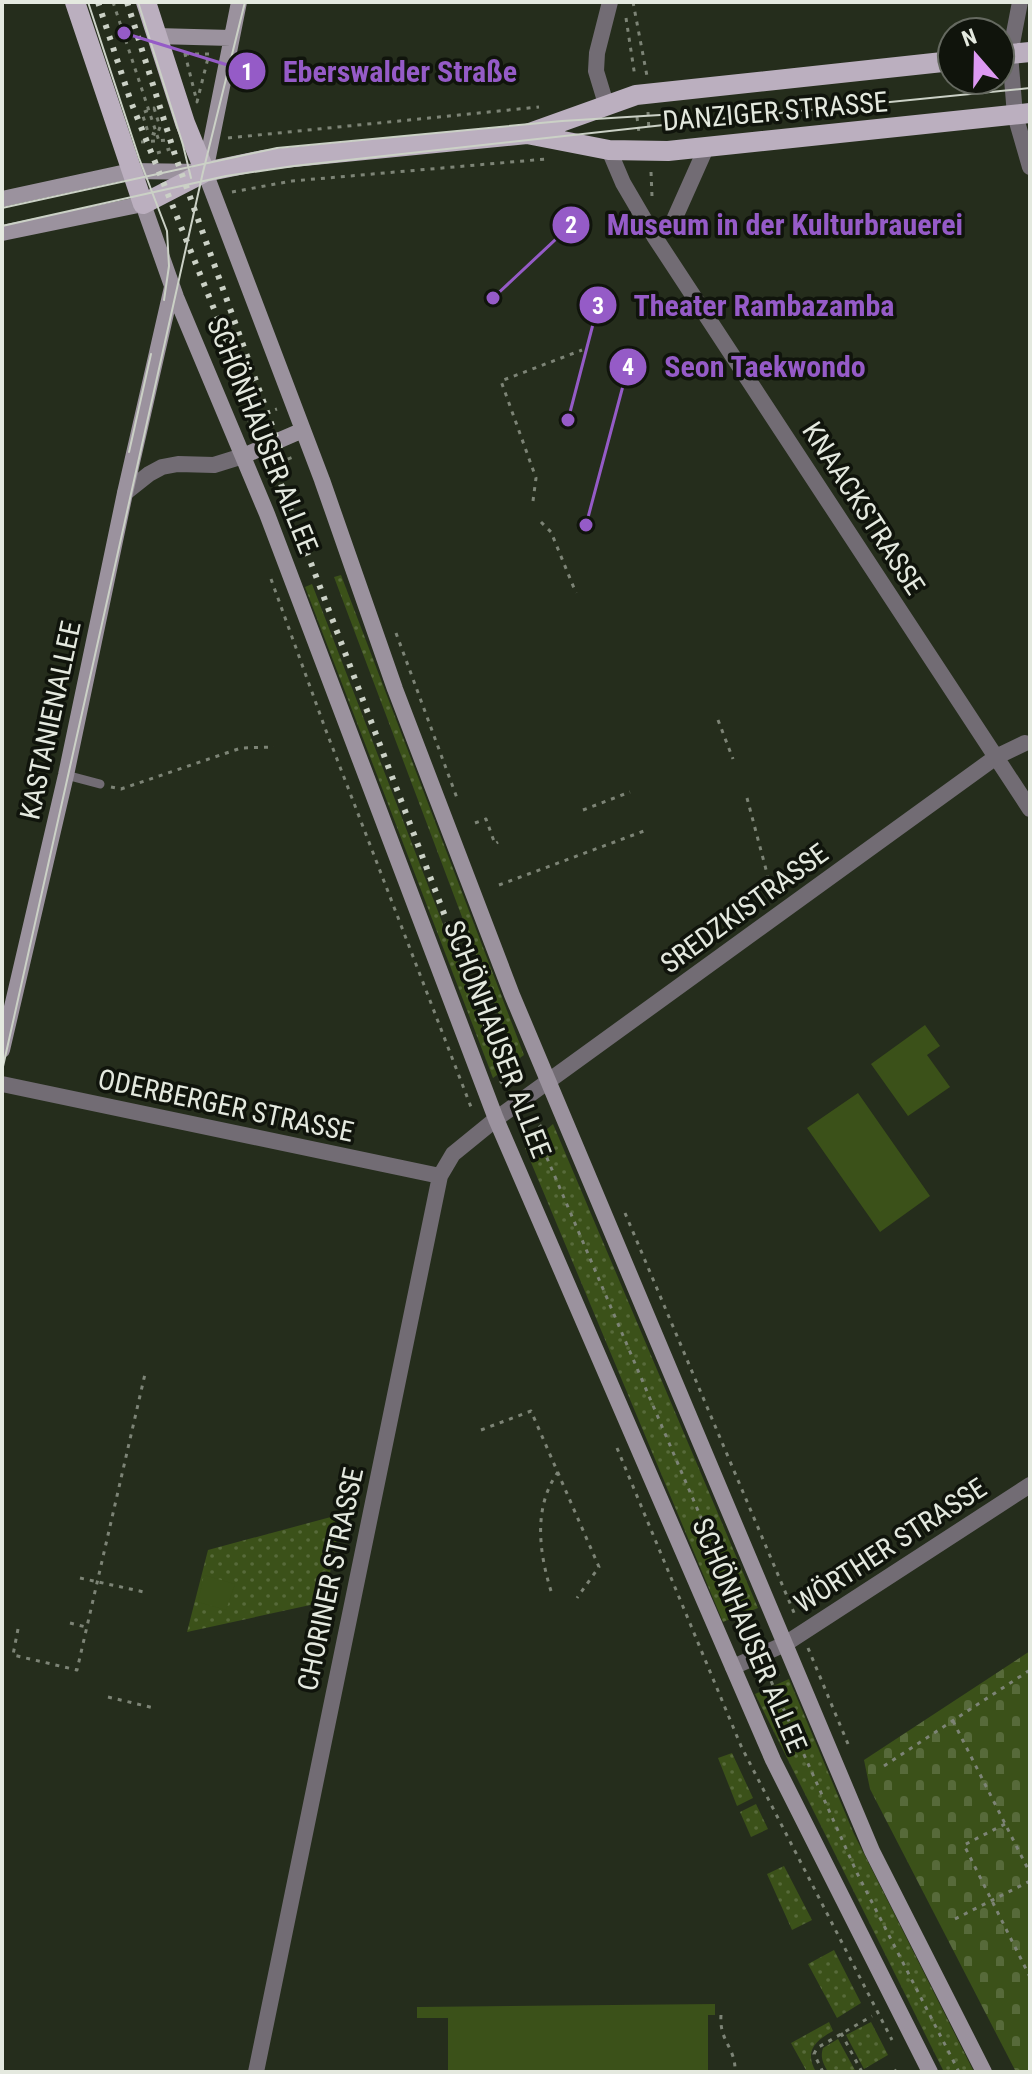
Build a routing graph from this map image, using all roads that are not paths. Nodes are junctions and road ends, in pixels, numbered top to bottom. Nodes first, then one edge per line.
1 (75, 2) edge
2 (146, 2) edge
3 (239, 2) edge
4 (610, 2) edge
5 (1020, 2) edge
6 (1016, 32) edge
7 (156, 36) junction
8 (231, 38) junction
9 (936, 63) edge
10 (1016, 74) edge
11 (606, 104) junction
12 (1022, 114) edge
13 (527, 134) junction
14 (193, 141) junction
15 (706, 148) junction
16 (609, 150) junction
17 (130, 166) junction
18 (1030, 167) edge
19 (205, 172) junction
20 (2, 199) edge
21 (143, 204) junction
22 (2, 233) edge
23 (654, 236) junction
24 (172, 287) junction
25 (303, 430) junction
26 (243, 456) junction
27 (125, 493) junction
28 (1025, 743) dead end
29 (996, 757) junction
30 (66, 775) junction
31 (100, 784) road end
32 (1030, 809) edge
33 (2, 1050) edge
34 (549, 1080) junction
35 (2, 1084) edge
36 (496, 1119) junction
37 (440, 1176) junction
38 (1030, 1485) edge
39 (785, 1644) junction
40 (733, 1667) junction
41 (256, 2072) edge
42 (930, 2072) edge
43 (984, 2072) edge

1 - 17 main road, SCHÖNHAUSER ALLEE
2 - 7 main road, SCHÖNHAUSER ALLEE
3 - 8 main road
4 - 11 street
5 - 6 street
7 - 8 main road
7 - 14 main road, SCHÖNHAUSER ALLEE
8 - 14 main road
9 - 11 main road, DANZIGER STRASSE
10 - 12 street
11 - 13 main road, DANZIGER STRASSE
12 - 15 main road, DANZIGER STRASSE
12 - 18 street
13 - 16 main road, DANZIGER STRASSE
13 - 19 main road, DANZIGER STRASSE
14 - 19 main road, SCHÖNHAUSER ALLEE
15 - 16 main road, DANZIGER STRASSE
15 - 23 street
16 - 23 street, KNAACKSTRASSE
17 - 19 main road
17 - 20 main road
17 - 21 main road, SCHÖNHAUSER ALLEE
19 - 21 main road, DANZIGER STRASSE
19 - 25 main road, SCHÖNHAUSER ALLEE
21 - 22 main road
21 - 24 main road, SCHÖNHAUSER ALLEE
23 - 29 street, KNAACKSTRASSE
24 - 26 main road, SCHÖNHAUSER ALLEE
24 - 27 main road, KASTANIENALLEE
25 - 26 main road
25 - 34 main road, SCHÖNHAUSER ALLEE
26 - 27 street
26 - 36 main road, SCHÖNHAUSER ALLEE
27 - 30 main road, KASTANIENALLEE
28 - 29 street, SREDZKISTRASSE
29 - 32 street, KNAACKSTRASSE
29 - 34 street, SREDZKISTRASSE
30 - 31 lane
30 - 33 main road, KASTANIENALLEE
34 - 36 street, SREDZKISTRASSE
34 - 39 main road, SCHÖNHAUSER ALLEE
35 - 37 street, ODERBERGER STRASSE
36 - 37 street, CHORINER STRASSE
36 - 40 main road, SCHÖNHAUSER ALLEE
37 - 41 street, CHORINER STRASSE
38 - 39 street, WÖRTHER STRASSE
39 - 40 street, WÖRTHER STRASSE
39 - 43 main road, SCHÖNHAUSER ALLEE
40 - 42 main road, SCHÖNHAUSER ALLEE

